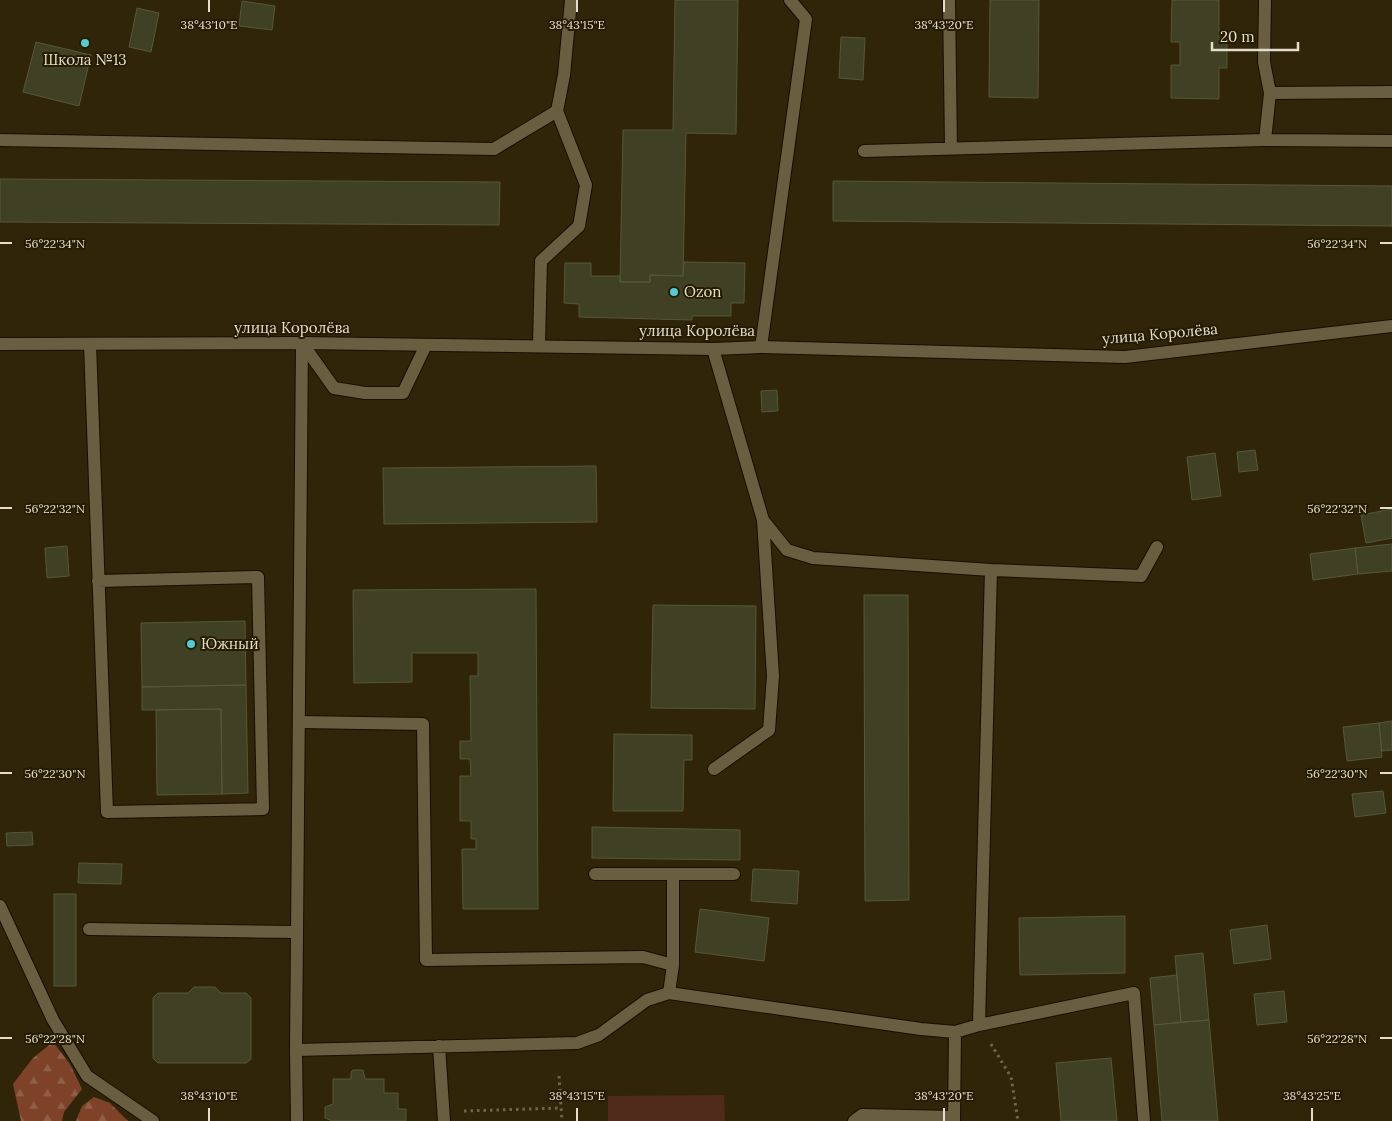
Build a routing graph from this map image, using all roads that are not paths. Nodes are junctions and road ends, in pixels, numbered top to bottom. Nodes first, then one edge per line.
1 (571, 0) edge
2 (790, 0) edge
3 (949, 0) edge
4 (1265, 0) edge
5 (1392, 92) edge
6 (1270, 93) junction
7 (557, 111) junction
8 (0, 140) edge
9 (1265, 140) junction
10 (1392, 141) edge
11 (951, 148) junction
12 (864, 151) dead end
13 (1392, 326) edge
14 (302, 343) junction
15 (0, 344) edge
16 (90, 344) junction
17 (426, 345) junction
18 (539, 345) junction
19 (761, 346) junction
20 (713, 349) junction
21 (763, 520) junction
22 (1157, 547) dead end
23 (991, 570) junction
24 (98, 581) junction
25 (300, 722) junction
26 (714, 769) dead end
27 (595, 874) dead end
28 (673, 874) junction
29 (734, 874) dead end
30 (0, 906) edge
31 (89, 929) dead end
32 (297, 932) junction
33 (673, 965) junction
34 (669, 993) junction
35 (978, 1025) junction
36 (955, 1032) junction
37 (440, 1046) junction
38 (296, 1050) junction
39 (444, 1116) edge
40 (954, 1119) edge
41 (153, 1121) edge
42 (297, 1121) edge
43 (854, 1121) edge
44 (1144, 1121) edge

1 - 7 street
2 - 19 street
3 - 11 street
4 - 6 street
5 - 6 street
6 - 9 street
7 - 8 street
7 - 18 street
9 - 10 street
9 - 11 street
11 - 12 street
13 - 19 street, улица Королёва
14 - 16 street, улица Королёва
14 - 17 street, улица Королёва
14 - 17 street
14 - 25 street
15 - 16 street, улица Королёва
16 - 24 street
17 - 18 street, улица Королёва
18 - 20 street, улица Королёва
19 - 20 street, улица Королёва
20 - 21 street
21 - 23 street
21 - 26 street
22 - 23 street
23 - 35 street
24 - 24 street
25 - 32 street
25 - 33 street
27 - 28 street
28 - 29 street
28 - 33 street
30 - 41 street
31 - 32 street
32 - 38 street
33 - 34 street
34 - 36 street
34 - 37 street
35 - 36 street
35 - 44 street
36 - 40 street
37 - 38 street
37 - 39 street
38 - 42 street
40 - 43 street

